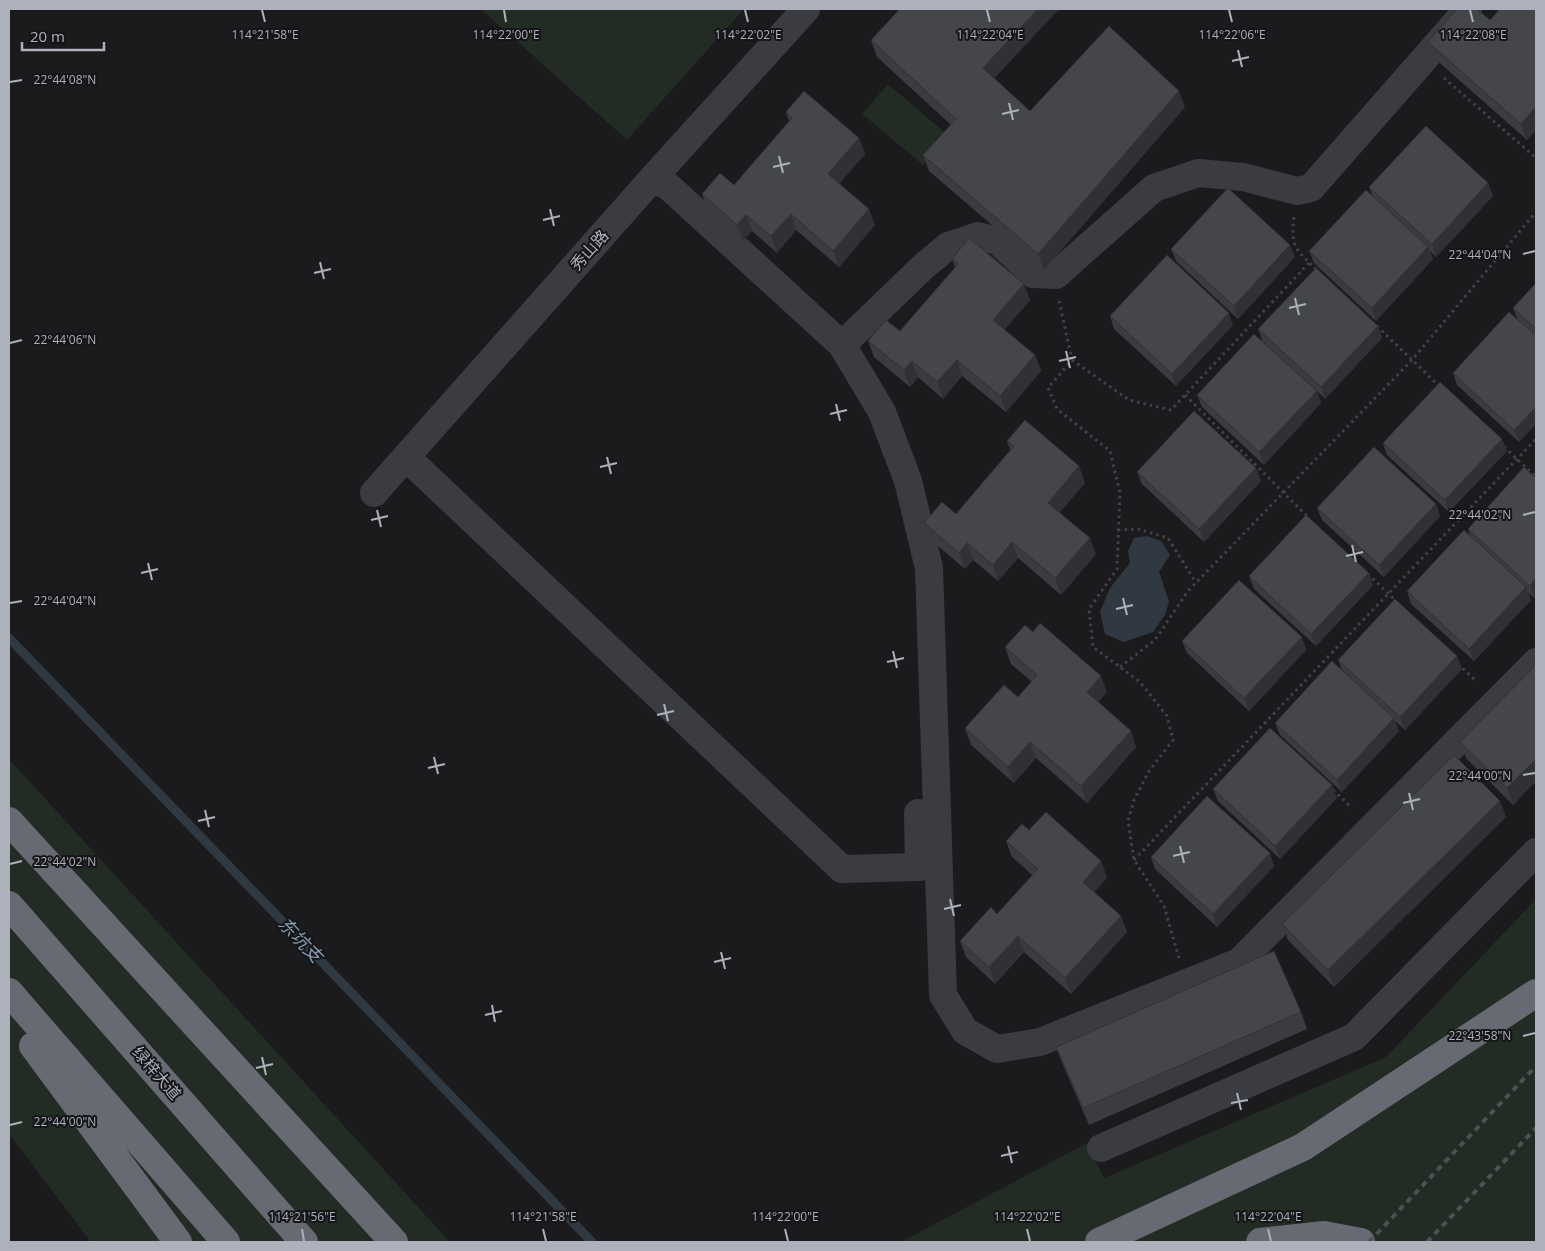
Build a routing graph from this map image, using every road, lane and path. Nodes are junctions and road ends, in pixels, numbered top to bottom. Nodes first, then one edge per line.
1 (806, 9) edge
2 (1468, 9) edge
3 (1422, 60) junction
4 (1536, 158) edge
5 (652, 179) junction
6 (1297, 191) junction
7 (1536, 212) edge
8 (1309, 262) junction
9 (1053, 276) junction
10 (1323, 276) edge
11 (1371, 321) edge
12 (842, 345) junction
13 (1072, 360) junction
14 (1412, 360) junction
15 (1440, 386) edge
16 (1185, 395) junction
17 (1536, 439) edge
18 (1503, 446) dead end
19 (406, 457) junction
20 (1517, 459) junction
21 (1536, 477) edge
22 (374, 493) dead end
23 (1283, 494) junction
24 (1311, 520) edge
25 (1118, 530) junction
26 (1360, 567) edge
27 (1196, 583) junction
28 (1389, 594) junction
29 (1402, 607) edge
30 (1456, 662) edge
31 (1536, 662) edge
32 (1120, 667) junction
33 (1497, 702) junction
34 (1263, 725) junction
35 (1270, 731) edge
36 (1332, 789) edge
37 (9, 821) edge
38 (1373, 828) junction
39 (1536, 852) edge
40 (1134, 860) junction
41 (9, 905) edge
42 (1186, 984) junction
43 (9, 992) edge
44 (1536, 993) edge
45 (9, 1012) edge
46 (1101, 1148) dead end
47 (385, 1233) edge
48 (178, 1242) edge
49 (226, 1242) edge
50 (304, 1242) edge
51 (1099, 1242) edge
52 (1260, 1242) edge
53 (1361, 1242) edge

1 - 5 street, 秀山路
2 - 3 street
3 - 4 path
3 - 6 street
5 - 12 street
5 - 19 street, 秀山路
5 - 19 street
6 - 8 path
6 - 9 street
7 - 14 path
8 - 10 path
8 - 16 path
9 - 12 street
9 - 13 path
11 - 14 path
12 - 42 street
13 - 16 path
13 - 25 path
14 - 15 path
14 - 23 path
16 - 23 path
17 - 20 path
18 - 20 path
19 - 22 street, 秀山路
20 - 21 path
20 - 28 path
23 - 24 path
23 - 27 path
25 - 27 path
25 - 32 path
26 - 28 path
27 - 32 path
28 - 29 path
28 - 34 path
30 - 33 path
31 - 33 street
32 - 40 path
33 - 38 street
34 - 35 path
34 - 40 path
36 - 38 path
37 - 47 highway
38 - 42 street
39 - 46 street
40 - 42 path
41 - 50 highway, 绿梓大道
43 - 49 highway
44 - 51 highway
45 - 48 highway
52 - 53 highway

